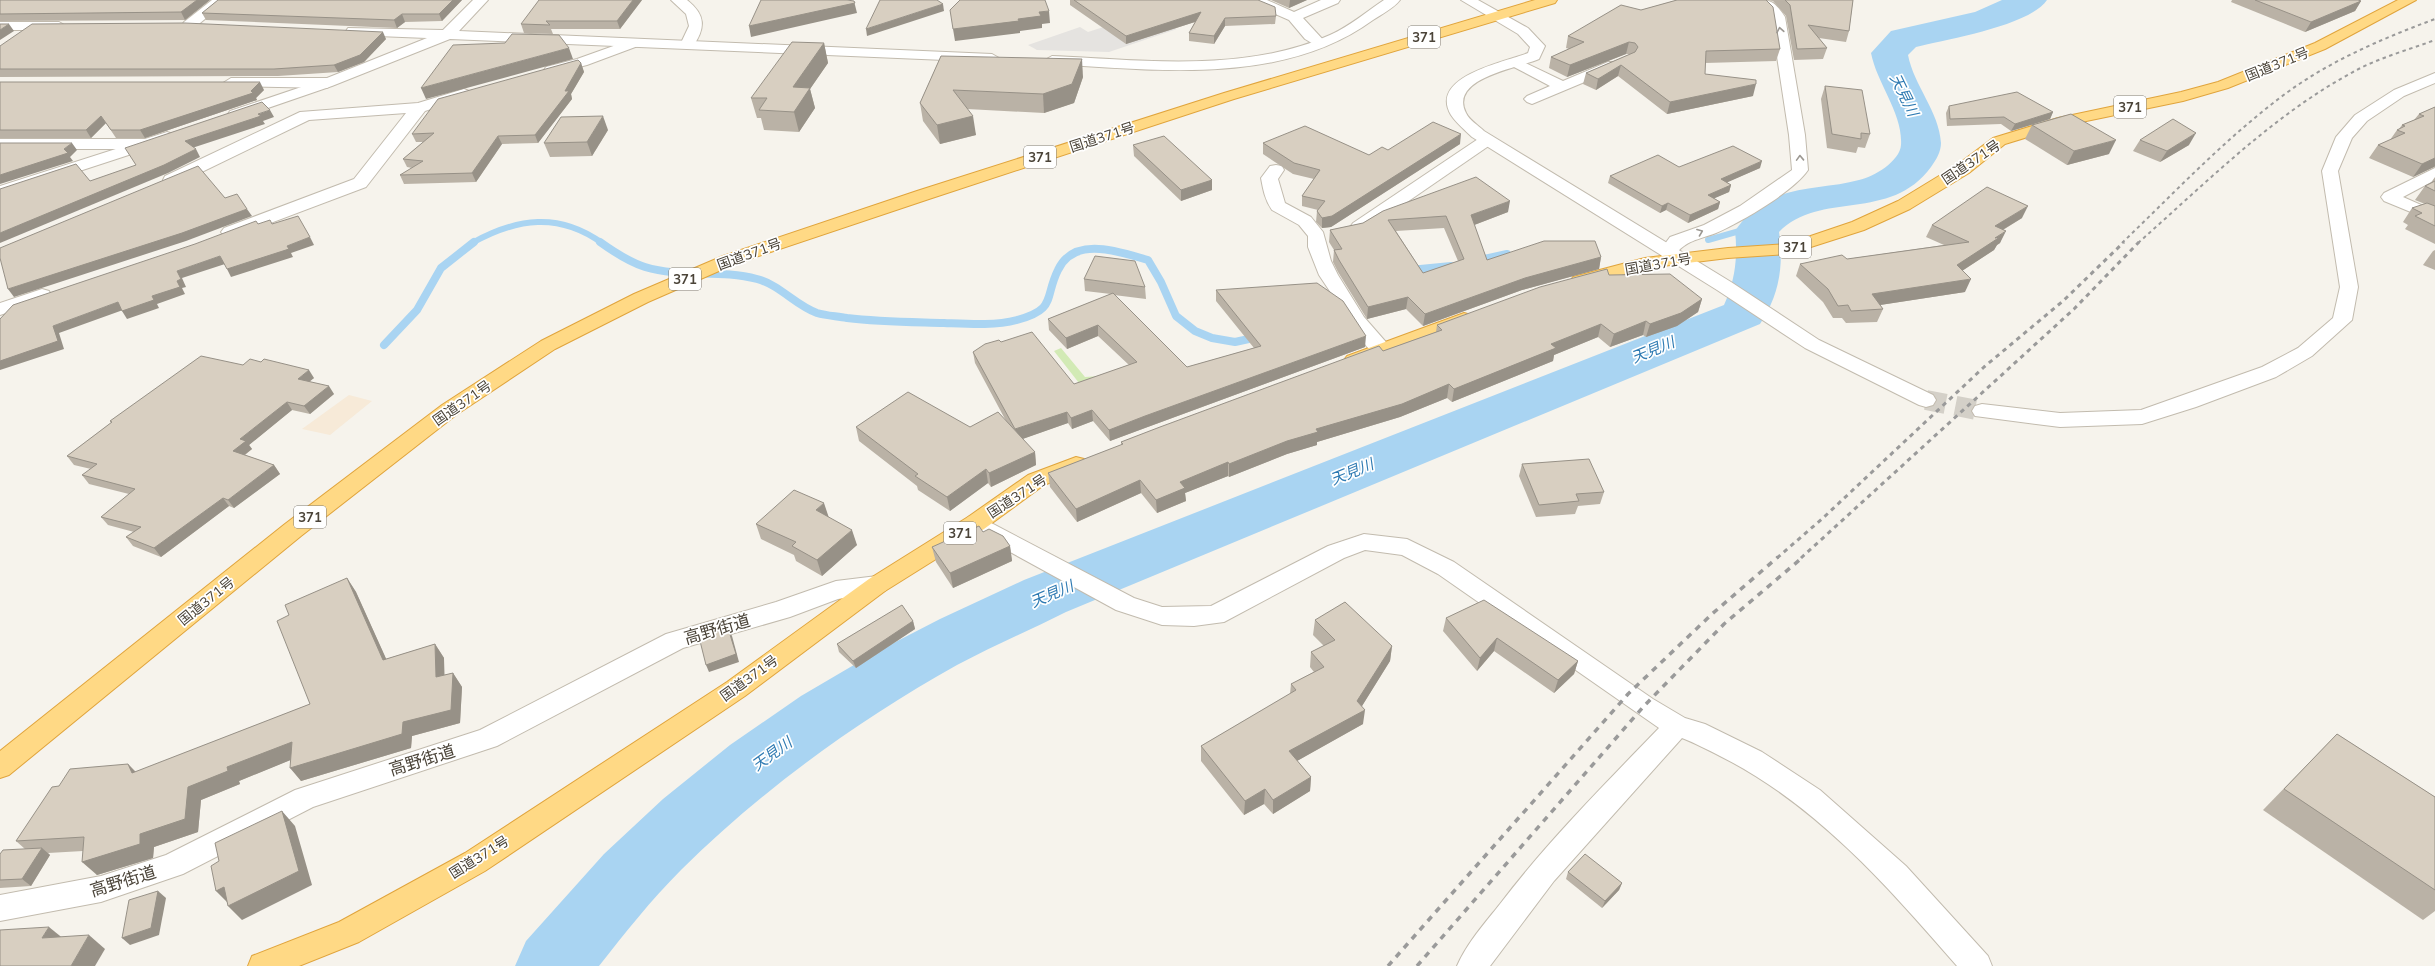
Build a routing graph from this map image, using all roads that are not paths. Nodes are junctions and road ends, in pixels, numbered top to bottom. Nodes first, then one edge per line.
1 (221, 0) edge
2 (481, 0) edge
3 (678, 0) edge
4 (1255, 0) edge
5 (1333, 0) edge
6 (1393, 0) edge
7 (1468, 0) edge
8 (1550, 0) edge
9 (1760, 0) edge
10 (2409, 0) edge
11 (1495, 15) junction
12 (1294, 17) junction
13 (174, 25) edge
14 (189, 25) junction
15 (0, 26) edge
16 (32, 26) junction
17 (71, 26) edge
18 (213, 26) edge
19 (338, 30) edge
20 (446, 36) junction
21 (13, 40) edge
22 (633, 43) junction
23 (1320, 44) junction
24 (687, 45) junction
25 (1006, 58) edge
26 (1627, 59) edge
27 (1037, 60) edge
28 (1517, 63) junction
29 (534, 75) edge
30 (2435, 78) edge
31 (215, 83) edge
32 (327, 83) junction
33 (1562, 86) junction
34 (481, 90) edge
35 (1532, 100) dead end
36 (419, 108) junction
37 (219, 120) edge
38 (183, 132) edge
39 (1487, 140) junction
40 (0, 144) edge
41 (146, 144) junction
42 (1276, 170) dead end
43 (2435, 173) edge
44 (153, 187) edge
45 (0, 192) edge
46 (2435, 217) edge
47 (1330, 233) junction
48 (215, 238) edge
49 (1674, 255) junction
50 (1561, 286) edge
51 (59, 290) edge
52 (0, 309) edge
53 (1485, 311) edge
54 (1382, 349) junction
55 (1331, 368) edge
56 (1926, 400) tunnel mouth
57 (1982, 411) tunnel mouth
58 (1092, 457) edge
59 (976, 523) junction
60 (877, 585) junction
61 (1677, 726) junction
62 (0, 767) edge
63 (0, 908) edge
64 (263, 966) edge
65 (1472, 966) edge
66 (1977, 966) edge

1 - 14 street
2 - 20 street
3 - 24 street
4 - 12 street
5 - 12 street
6 - 23 street
7 - 11 street
8 - 11 highway, 国道371号 / 371
49 -> 9 street
10 - 49 highway, 国道371号 / 371
11 - 28 street
11 - 62 highway, 国道371号 / 371
12 - 23 street
13 - 14 street
14 - 18 street
15 - 16 street
16 - 17 street
16 - 21 street
19 - 20 street
20 - 22 street
20 - 32 street
22 - 24 street
22 - 29 street
23 - 27 street
24 - 25 street
26 - 33 street
28 - 33 street
28 - 39 street
30 - 57 street
31 - 32 street
32 - 37 street
33 - 35 street
34 - 36 street
36 - 44 street
36 - 48 street
38 - 41 street
39 - 47 street
39 - 49 street
40 - 41 street
41 - 45 street
42 - 47 street
43 - 46 street
47 - 54 street
49 - 50 highway, 国道371号 / 371
49 - 56 street
51 - 52 street
53 - 54 highway
54 - 55 highway
58 - 59 highway, 国道371号 / 371
59 - 60 highway, 国道371号 / 371
59 - 61 street
60 - 63 street, 高野街道
60 - 64 highway, 国道371号 / 371
61 - 65 street
61 - 66 street

